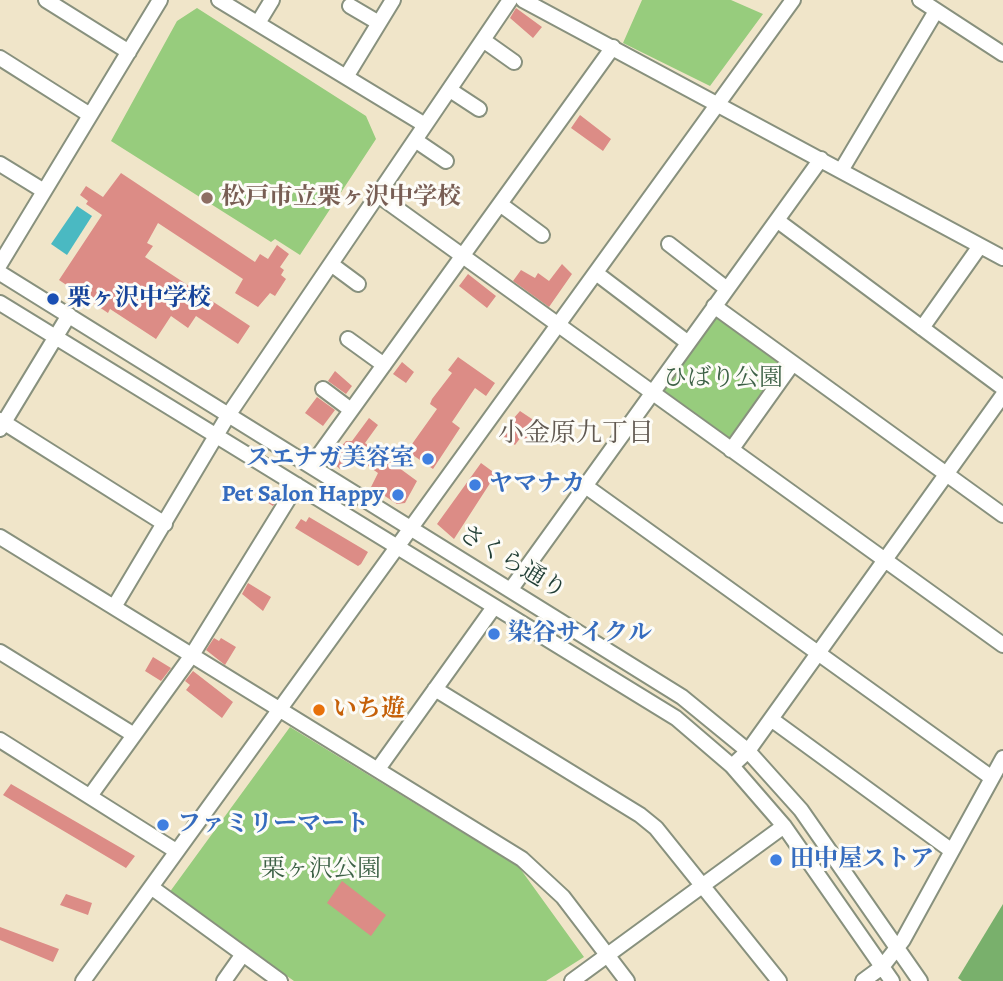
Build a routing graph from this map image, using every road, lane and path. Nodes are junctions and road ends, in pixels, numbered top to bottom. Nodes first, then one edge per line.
1 (46, 0) edge
2 (160, 0) edge
3 (219, 0) edge
4 (272, 0) edge
5 (393, 0) edge
6 (510, 0) edge
7 (523, 0) edge
8 (793, 0) edge
9 (920, 0) edge
10 (350, 6) dead end
11 (936, 11) junction
12 (258, 23) junction
13 (379, 23) junction
14 (483, 40) junction
15 (613, 47) junction
16 (1002, 51) edge
17 (129, 52) junction
18 (0, 58) edge
19 (514, 62) dead end
20 (346, 77) junction
21 (450, 90) junction
22 (718, 105) junction
23 (479, 109) dead end
24 (90, 115) junction
25 (425, 125) junction
26 (415, 140) junction
27 (821, 159) junction
28 (446, 162) dead end
29 (0, 164) edge
30 (842, 169) junction
31 (44, 191) junction
32 (378, 195) junction
33 (500, 204) junction
34 (778, 221) junction
35 (542, 235) dead end
36 (669, 244) dead end
37 (980, 246) junction
38 (463, 256) junction
39 (1003, 258) edge
40 (0, 264) edge
41 (331, 264) junction
42 (0, 273) edge
43 (596, 273) junction
44 (358, 284) dead end
45 (727, 289) junction
46 (0, 303) edge
47 (714, 306) junction
48 (69, 315) junction
49 (558, 325) junction
50 (922, 328) junction
51 (56, 337) junction
52 (348, 339) dead end
53 (687, 342) junction
54 (793, 363) junction
55 (384, 365) junction
56 (1003, 388) edge
57 (323, 389) dead end
58 (650, 391) junction
59 (1003, 396) edge
60 (351, 410) junction
61 (229, 414) junction
62 (1, 424) edge
63 (216, 435) junction
64 (731, 450) junction
65 (311, 466) junction
66 (946, 474) junction
67 (297, 485) junction
68 (584, 485) junction
69 (1003, 515) edge
70 (165, 524) junction
71 (410, 527) junction
72 (0, 537) edge
73 (396, 546) junction
74 (884, 560) junction
75 (511, 589) junction
76 (114, 607) junction
77 (494, 607) junction
78 (1003, 645) edge
79 (0, 652) edge
80 (818, 652) junction
81 (192, 655) junction
82 (435, 689) junction
83 (280, 710) junction
84 (771, 719) junction
85 (134, 735) junction
86 (0, 740) edge
87 (748, 751) junction
88 (1003, 758) edge
89 (732, 766) junction
90 (378, 769) junction
91 (992, 778) junction
92 (90, 796) junction
93 (783, 826) junction
94 (952, 850) junction
95 (176, 851) junction
96 (703, 884) junction
97 (151, 887) junction
98 (898, 948) junction
99 (243, 954) junction
100 (607, 955) junction
101 (883, 967) junction
102 (83, 981) edge
103 (224, 981) edge
104 (280, 981) edge
105 (572, 981) edge
106 (627, 981) edge
107 (779, 981) edge
108 (863, 981) edge
109 (892, 981) edge
110 (920, 981) edge

1 - 17 street
2 - 17 street
3 - 12 street
4 - 12 street
5 - 13 street
6 - 14 street
7 - 15 street
8 - 22 street
9 - 11 street
10 - 13 street
11 - 16 street
11 - 30 street
12 - 20 street
13 - 20 street
14 - 19 street
14 - 21 street
15 - 22 street
15 - 33 street
17 - 24 street
18 - 24 street
20 - 25 street
21 - 23 street
21 - 25 street
22 - 27 street
22 - 43 street
24 - 31 street
25 - 26 street
26 - 28 street
26 - 32 street
27 - 30 street
27 - 34 street
29 - 31 street
30 - 37 street
31 - 40 street
32 - 38 street
32 - 41 street
33 - 35 street
33 - 38 street
34 - 45 street
34 - 50 street
36 - 45 street
37 - 39 street
37 - 50 street
38 - 49 street
38 - 55 street
41 - 44 street
41 - 61 street
42 - 48 street, さくら通り
43 - 49 street
43 - 53 street
45 - 47 street
46 - 51 street, さくら通り
47 - 53 street
47 - 54 street
48 - 51 street
48 - 61 street, さくら通り
49 - 58 street
49 - 71 street
50 - 56 street
51 - 62 street
51 - 63 street, さくら通り
52 - 55 street
53 - 58 street
54 - 64 street
54 - 66 street
55 - 60 street
57 - 60 street
58 - 64 street
58 - 68 street
59 - 66 street
60 - 65 street
61 - 63 street
61 - 65 street, さくら通り
62 - 70 street
63 - 67 street, さくら通り
63 - 70 street
64 - 74 street
65 - 71 street, さくら通り
66 - 69 street
66 - 74 street
67 - 73 street, さくら通り
67 - 81 street
68 - 75 street
68 - 80 street
70 - 76 street
71 - 73 street
71 - 75 street, さくら通り
72 - 76 street
73 - 77 street, さくら通り
73 - 83 street
74 - 78 street
74 - 80 street
75 - 87 street, さくら通り
76 - 81 street
77 - 82 street
77 - 89 street, さくら通り
79 - 85 street
80 - 84 street
80 - 91 street
81 - 83 street
81 - 85 street
82 - 90 street
82 - 96 street
83 - 90 street
83 - 95 street
84 - 87 street
84 - 94 street
85 - 92 street
86 - 92 street
87 - 89 street
87 - 98 street, さくら通り
88 - 91 street
89 - 93 street, さくら通り
90 - 100 street
91 - 94 street
92 - 95 street
93 - 96 street
93 - 101 street, さくら通り
94 - 98 street
95 - 97 street
96 - 100 street
96 - 107 street
97 - 99 street
97 - 102 street
98 - 101 street
98 - 110 street, さくら通り
99 - 103 street
99 - 104 street
100 - 105 street
100 - 106 street
101 - 108 street
101 - 109 street, さくら通り

